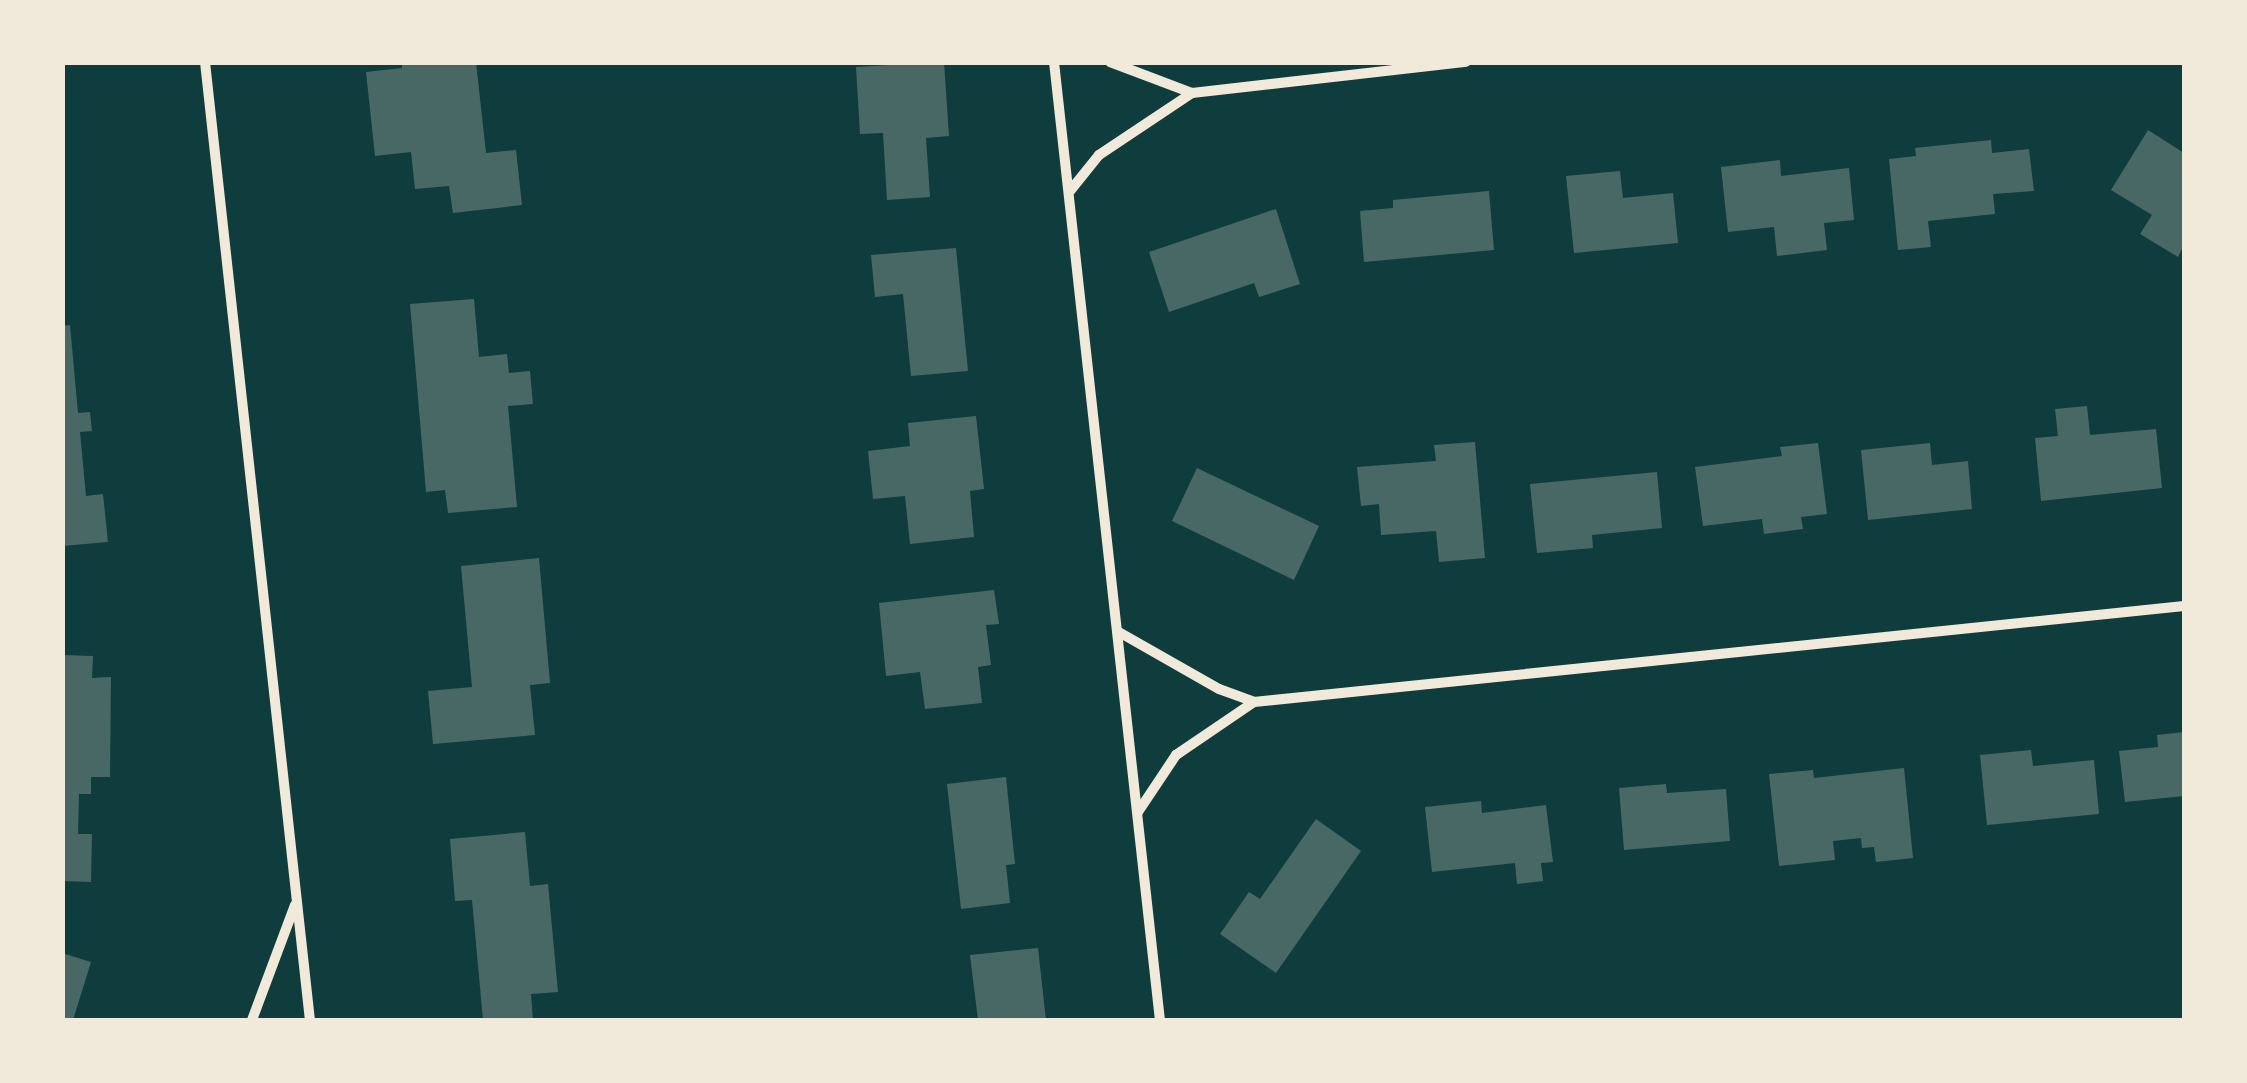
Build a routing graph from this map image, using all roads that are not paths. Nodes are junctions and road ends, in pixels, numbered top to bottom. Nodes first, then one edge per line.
1 (205, 62) edge
2 (1054, 62) edge
3 (1110, 62) edge
4 (1466, 62) edge
5 (1192, 93) junction
6 (1070, 192) junction
7 (2184, 606) edge
8 (1117, 631) junction
9 (1254, 702) junction
10 (1138, 813) junction
11 (295, 904) junction
12 (252, 1020) edge
13 (310, 1020) edge
14 (1160, 1020) edge

1 - 11 street
2 - 6 street
3 - 5 street
4 - 5 street
5 - 6 street
6 - 8 street
7 - 9 street
8 - 9 street
8 - 10 street
9 - 10 street
10 - 14 street
11 - 12 street
11 - 13 street

